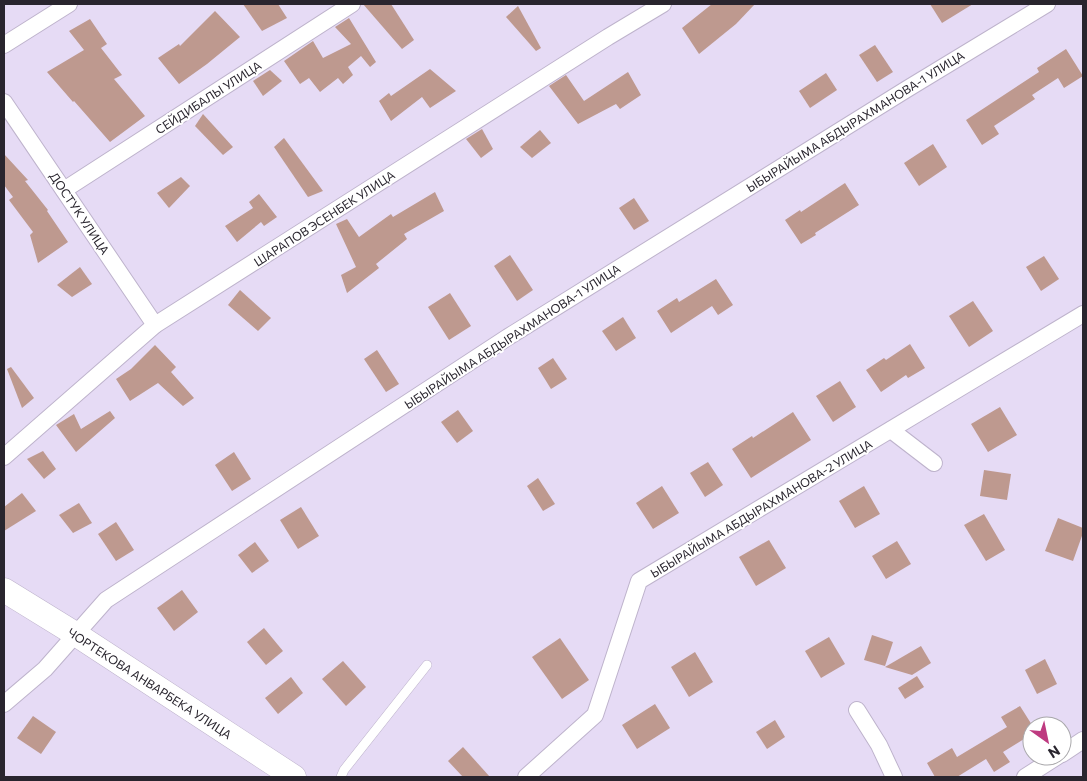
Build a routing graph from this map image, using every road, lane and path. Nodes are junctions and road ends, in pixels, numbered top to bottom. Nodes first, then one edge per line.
1 (69, 4) edge
2 (352, 4) edge
3 (663, 4) edge
4 (1047, 4) edge
5 (4, 45) edge
6 (4, 102) edge
7 (64, 190) junction
8 (1083, 314) edge
9 (156, 325) junction
10 (891, 430) junction
11 (4, 457) edge
12 (934, 463) dead end
13 (4, 590) edge
14 (76, 635) junction
15 (427, 665) dead end
16 (4, 704) edge
17 (857, 710) dead end
18 (1083, 740) edge
19 (1072, 747) edge
20 (1042, 766) edge
21 (294, 777) edge
22 (341, 777) edge
23 (526, 777) edge
24 (894, 777) edge
25 (1025, 777) edge

1 - 5 street
2 - 7 street, СЕЙДИБАЛЫ УЛИЦА
3 - 9 street, ШАРАПОВ ЭСЕНБЕК УЛИЦА
4 - 14 street, ЫБЫРАЙЫМА АБДЫРАХМАНОВА-1 УЛИЦА
6 - 7 street, ДОСТУК УЛИЦА
7 - 9 street, ДОСТУК УЛИЦА
8 - 10 street, ЫБЫРАЙЫМА АБДЫРАХМАНОВА-2 УЛИЦА
9 - 11 street, ШАРАПОВ ЭСЕНБЕК УЛИЦА
10 - 12 street
10 - 23 street, ЫБЫРАЙЫМА АБДЫРАХМАНОВА-2 УЛИЦА
13 - 14 street, ЧОРТЕКОВА АНВАРБЕКА УЛИЦА
14 - 16 street, ЫБЫРАЙЫМА АБДЫРАХМАНОВА-1 УЛИЦА
14 - 21 street, ЧОРТЕКОВА АНВАРБЕКА УЛИЦА
15 - 22 lane
17 - 24 street
18 - 19 street
20 - 25 street

